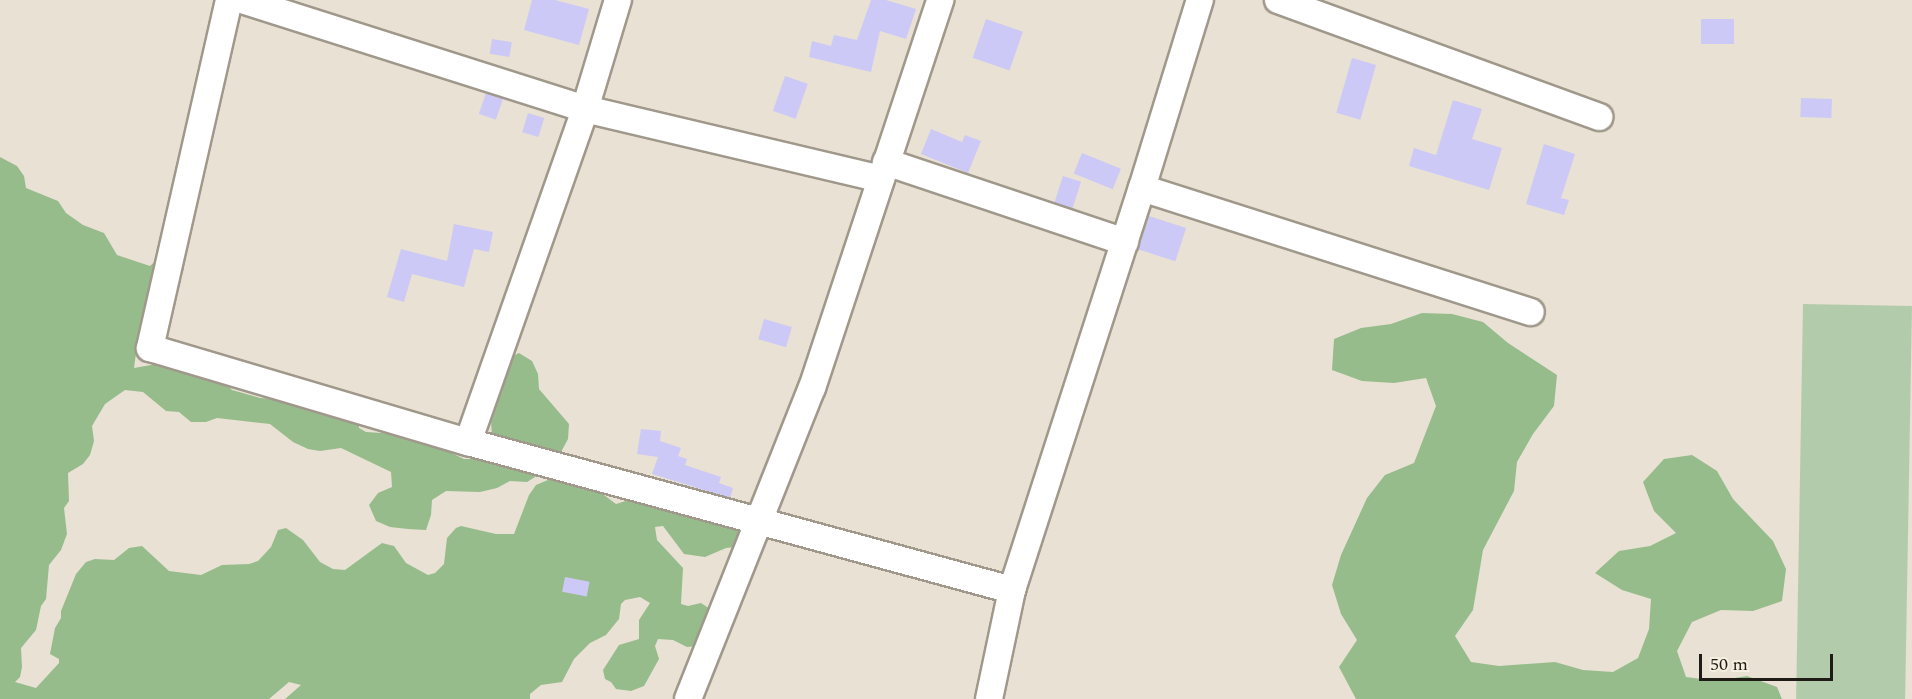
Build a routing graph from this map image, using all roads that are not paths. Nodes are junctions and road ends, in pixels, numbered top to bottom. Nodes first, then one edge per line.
1 (229, 0) edge
2 (242, 0) edge
3 (618, 0) edge
4 (939, 0) edge
5 (1200, 0) edge
6 (1278, 0) edge
7 (585, 109) junction
8 (1599, 117) dead end
9 (883, 171) junction
10 (1142, 188) junction
11 (1125, 242) junction
12 (1531, 312) dead end
13 (468, 442) junction
14 (760, 523) junction
15 (1012, 590) junction
16 (688, 699) edge
17 (989, 699) edge

1 - 13 street
2 - 7 street
3 - 7 street
4 - 9 street
5 - 10 street
6 - 8 street
7 - 9 street
7 - 13 street
9 - 11 street
9 - 14 street
10 - 11 street
10 - 12 street
11 - 15 street
13 - 14 street
14 - 15 street
14 - 16 street
15 - 17 street

